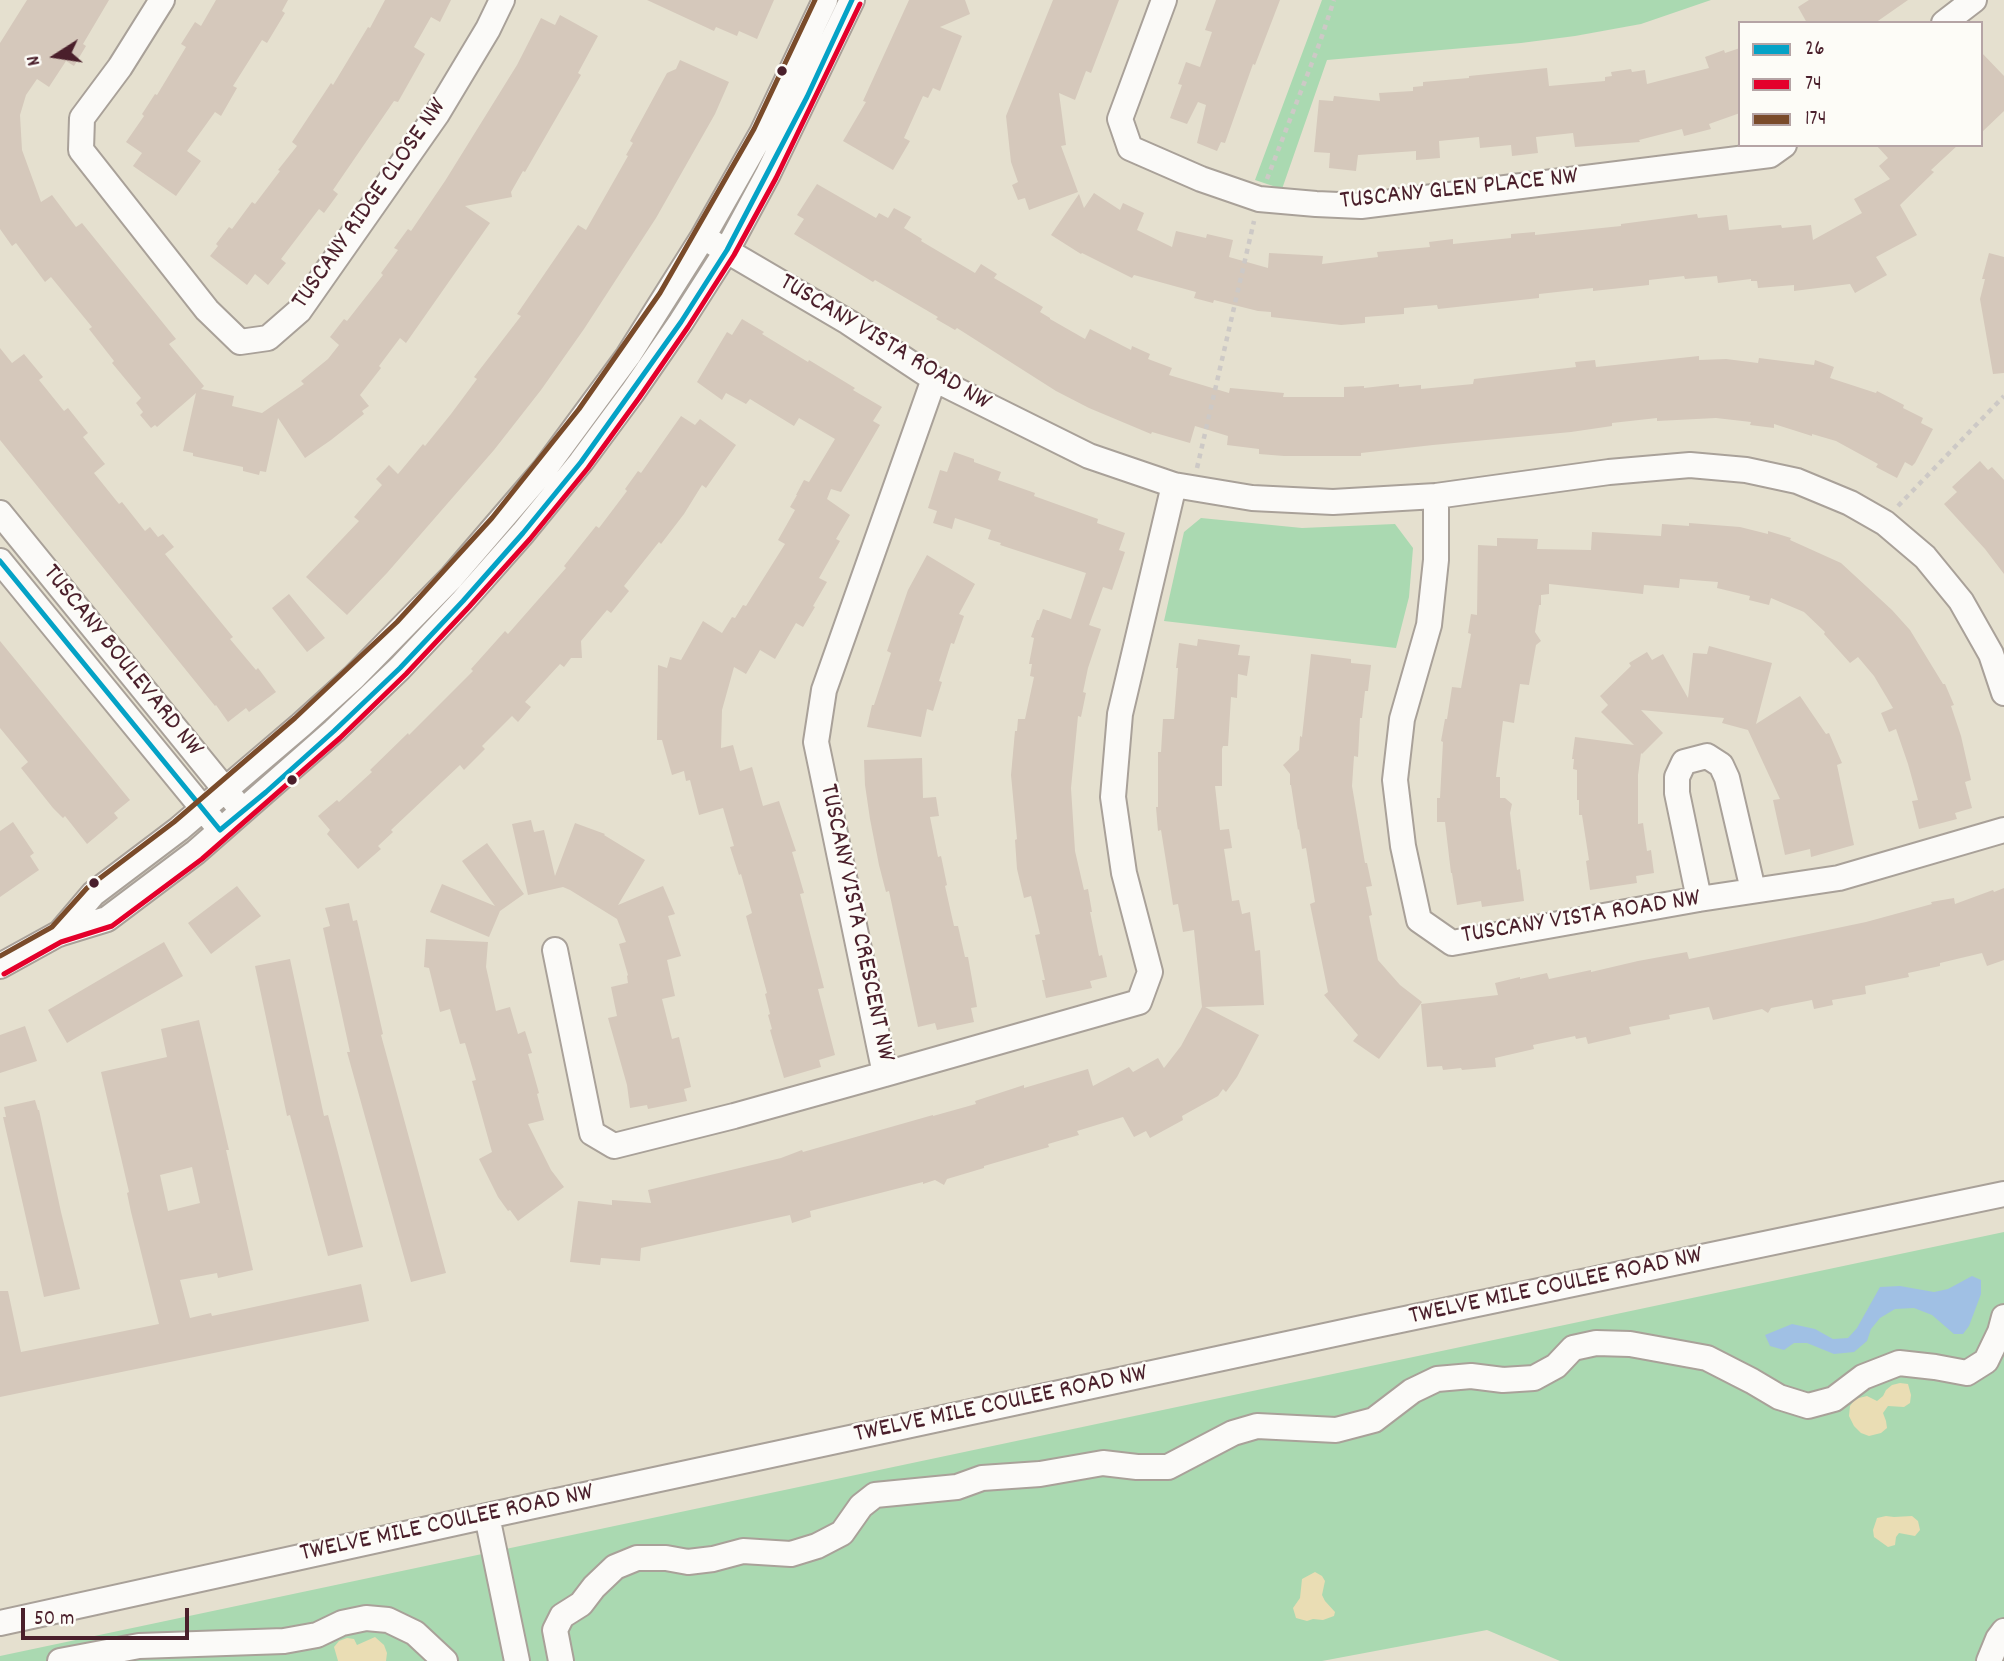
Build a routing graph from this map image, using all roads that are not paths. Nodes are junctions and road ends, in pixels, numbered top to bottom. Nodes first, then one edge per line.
1 (162, 0) edge
2 (502, 0) edge
3 (825, 0) edge
4 (852, 0) edge
5 (1164, 0) edge
6 (1974, 0) edge
7 (1947, 21) edge
8 (1781, 147) edge
9 (703, 237) junction
10 (727, 250) junction
11 (934, 379) junction
12 (1183, 487) junction
13 (1436, 496) junction
14 (0, 513) edge
15 (0, 561) edge
16 (2004, 693) edge
17 (226, 790) junction
18 (203, 809) junction
19 (242, 812) junction
20 (220, 830) junction
21 (2004, 830) edge
22 (1753, 890) junction
23 (1699, 899) junction
24 (58, 934) junction
25 (555, 950) dead end
26 (0, 966) edge
27 (885, 1074) junction
28 (2004, 1194) edge
29 (2004, 1317) edge
30 (487, 1516) junction
31 (0, 1623) edge
32 (2004, 1631) edge
33 (60, 1661) edge
34 (445, 1661) edge
35 (517, 1661) edge
36 (561, 1661) edge
37 (1989, 1661) edge

1 - 2 street, TUSCANY RIDGE CLOSE NW
3 - 9 street
4 - 10 street
5 - 8 street, TUSCANY GLEN PLACE NW
6 - 7 street
9 - 10 street, TUSCANY VISTA ROAD NW
9 - 17 street
10 - 11 street, TUSCANY VISTA ROAD NW
10 - 19 street
11 - 12 street, TUSCANY VISTA ROAD NW
11 - 27 street, TUSCANY VISTA CRESCENT NW
12 - 13 street, TUSCANY VISTA ROAD NW
12 - 27 street, TUSCANY VISTA CRESCENT NW
13 - 16 street, TUSCANY VISTA ROAD NW
13 - 23 street, TUSCANY VISTA ROAD NW
14 - 17 street, TUSCANY BOULEVARD NW
15 - 18 street, TUSCANY BOULEVARD NW
17 - 18 street
17 - 19 street, TUSCANY BOULEVARD NW
18 - 20 street, TUSCANY BOULEVARD NW
18 - 24 street
19 - 20 street
20 - 24 street
21 - 22 street, TUSCANY VISTA ROAD NW
22 - 23 street, TUSCANY VISTA ROAD NW
22 - 23 street
24 - 26 street
25 - 27 street
28 - 30 street, TWELVE MILE COULEE ROAD NW
29 - 36 street
30 - 31 street, TWELVE MILE COULEE ROAD NW
30 - 35 street
32 - 37 street
33 - 34 street

